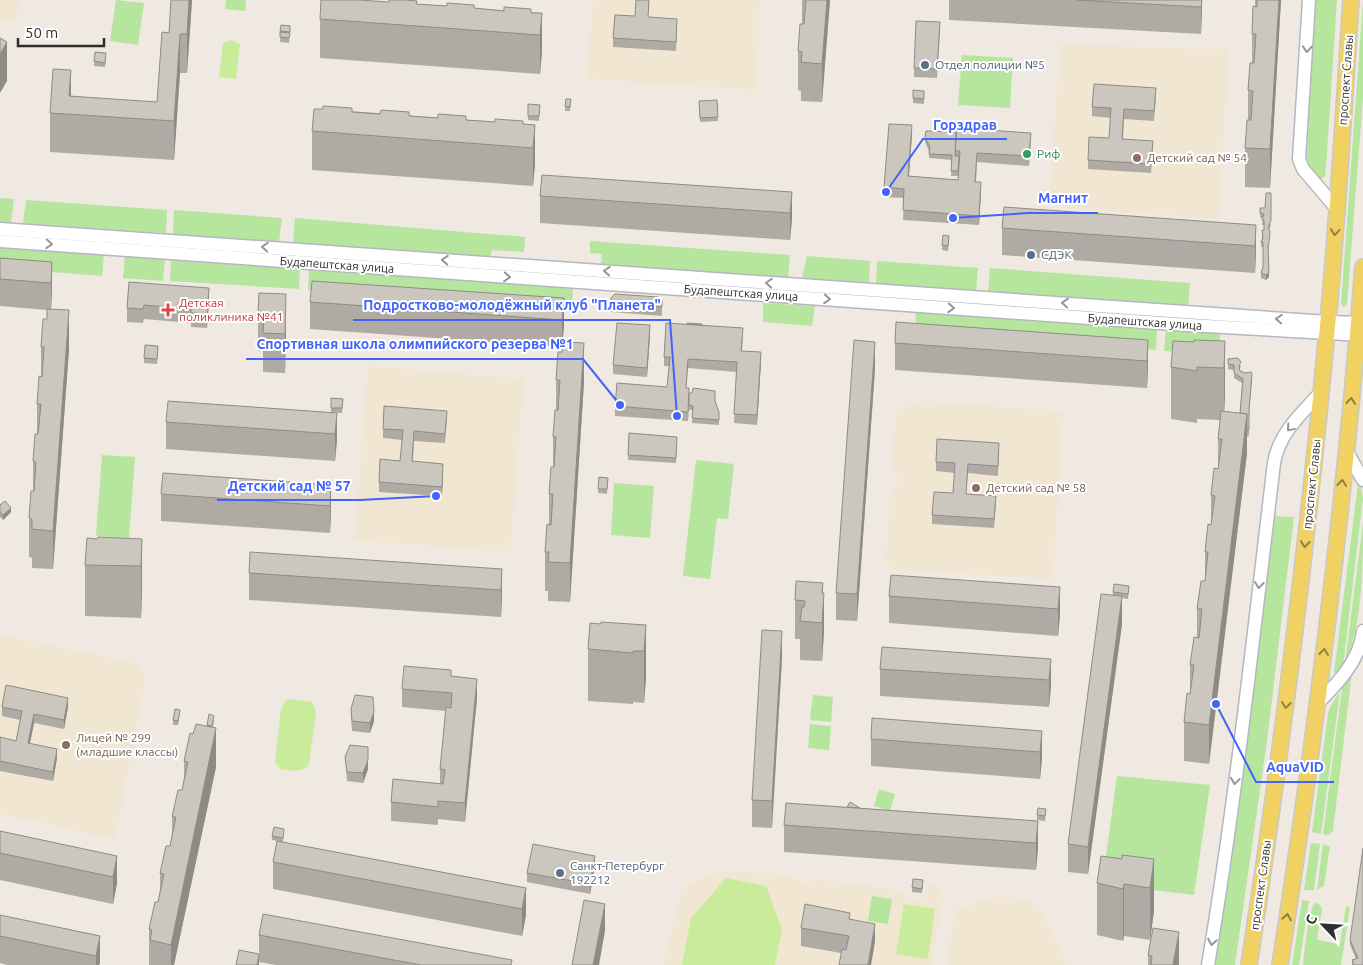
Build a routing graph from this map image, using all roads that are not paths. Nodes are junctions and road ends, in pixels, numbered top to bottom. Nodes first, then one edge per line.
1 (1309, 0) edge
2 (1351, 0) edge
3 (1337, 209) junction
4 (0, 229) edge
5 (0, 241) edge
6 (1363, 267) edge
7 (1327, 328) junction
8 (1360, 329) edge
9 (1322, 391) junction
10 (1346, 450) junction
11 (1363, 480) edge
12 (1362, 637) edge
13 (1318, 703) junction
14 (1208, 965) edge
15 (1249, 965) edge
16 (1280, 965) edge

1 -> 3 street
2 - 3 main road, проспект Славы
3 -> 7 main road, проспект Славы
7 -> 4 street, Будапештская улица
5 -> 7 street, Будапештская улица
6 - 8 main road
7 - 8 street, Будапештская улица
7 - 9 main road, проспект Славы
10 -> 8 main road
9 -> 14 street
9 -> 15 main road, проспект Славы
10 - 11 street
13 -> 10 main road
12 - 13 street
16 -> 13 main road

